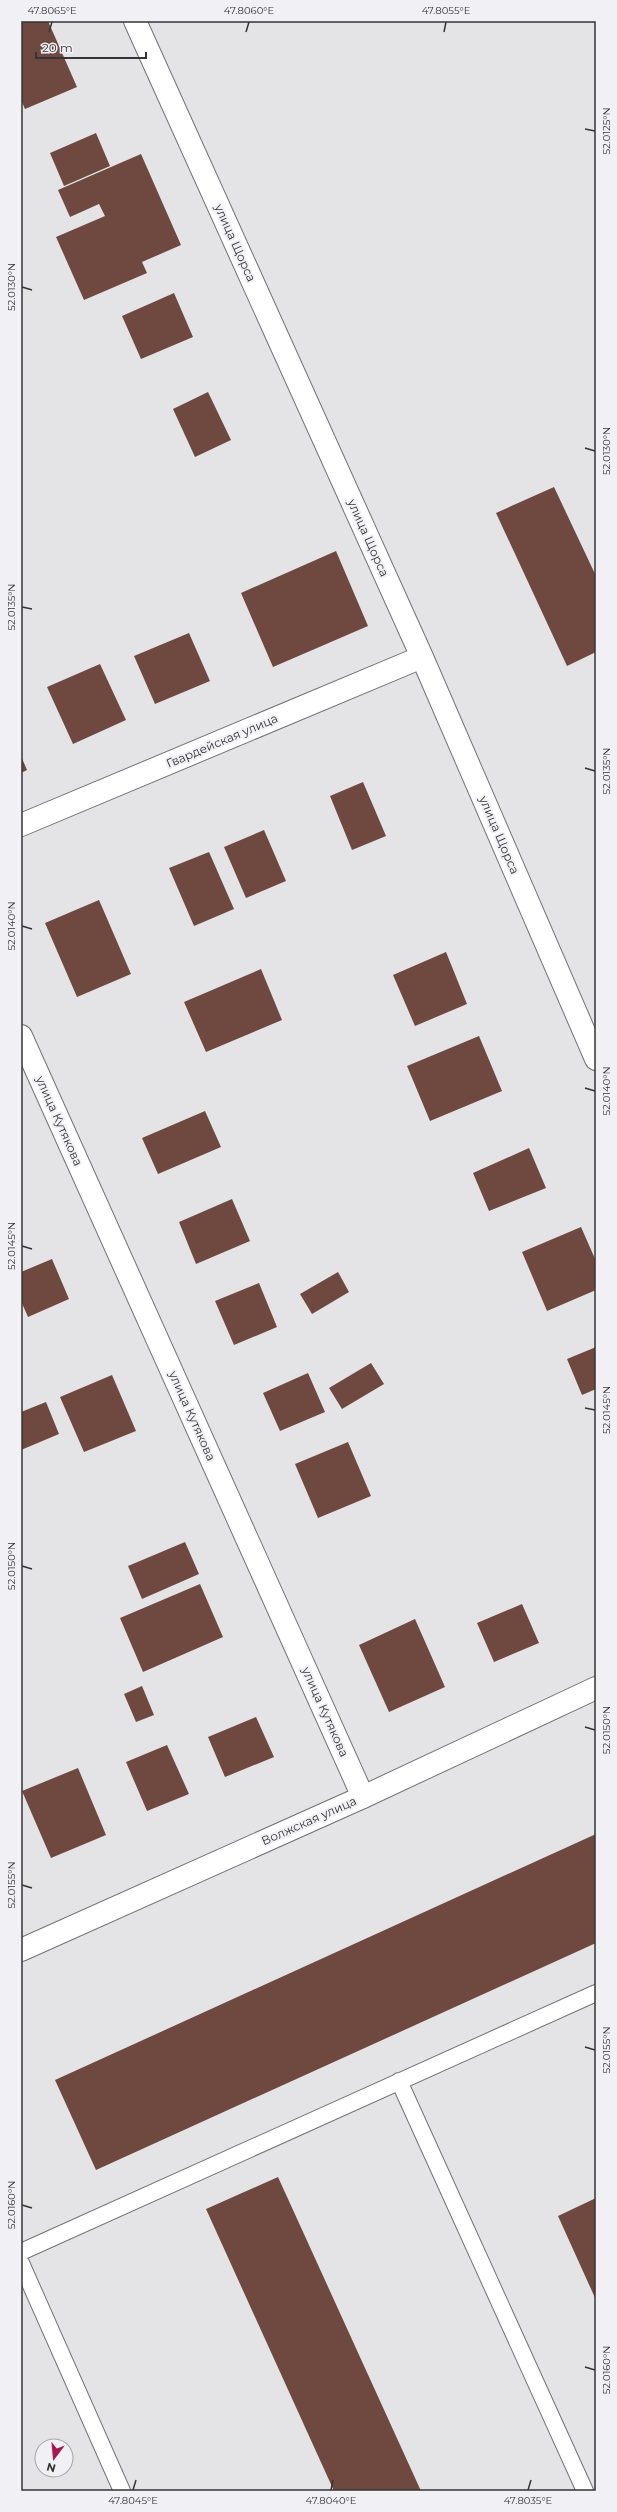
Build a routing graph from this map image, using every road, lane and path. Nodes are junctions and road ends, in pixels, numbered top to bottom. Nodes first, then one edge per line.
1 (135, 21) edge
2 (422, 657) junction
3 (21, 825) edge
4 (21, 1036) edge
5 (596, 1058) edge
6 (596, 1688) edge
7 (363, 1797) junction
8 (21, 1950) edge
9 (596, 1993) edge
10 (399, 2081) junction
11 (21, 2252) edge
12 (21, 2263) edge
13 (122, 2491) edge
14 (585, 2491) edge

1 - 2 street, улица Щорса
2 - 3 street, Гвардейская улица
2 - 5 street, улица Щорса
4 - 7 street, улица Кутякова
6 - 7 street, Волжская улица
7 - 8 street, Волжская улица
9 - 10 lane
10 - 11 lane
10 - 14 lane
12 - 13 lane

